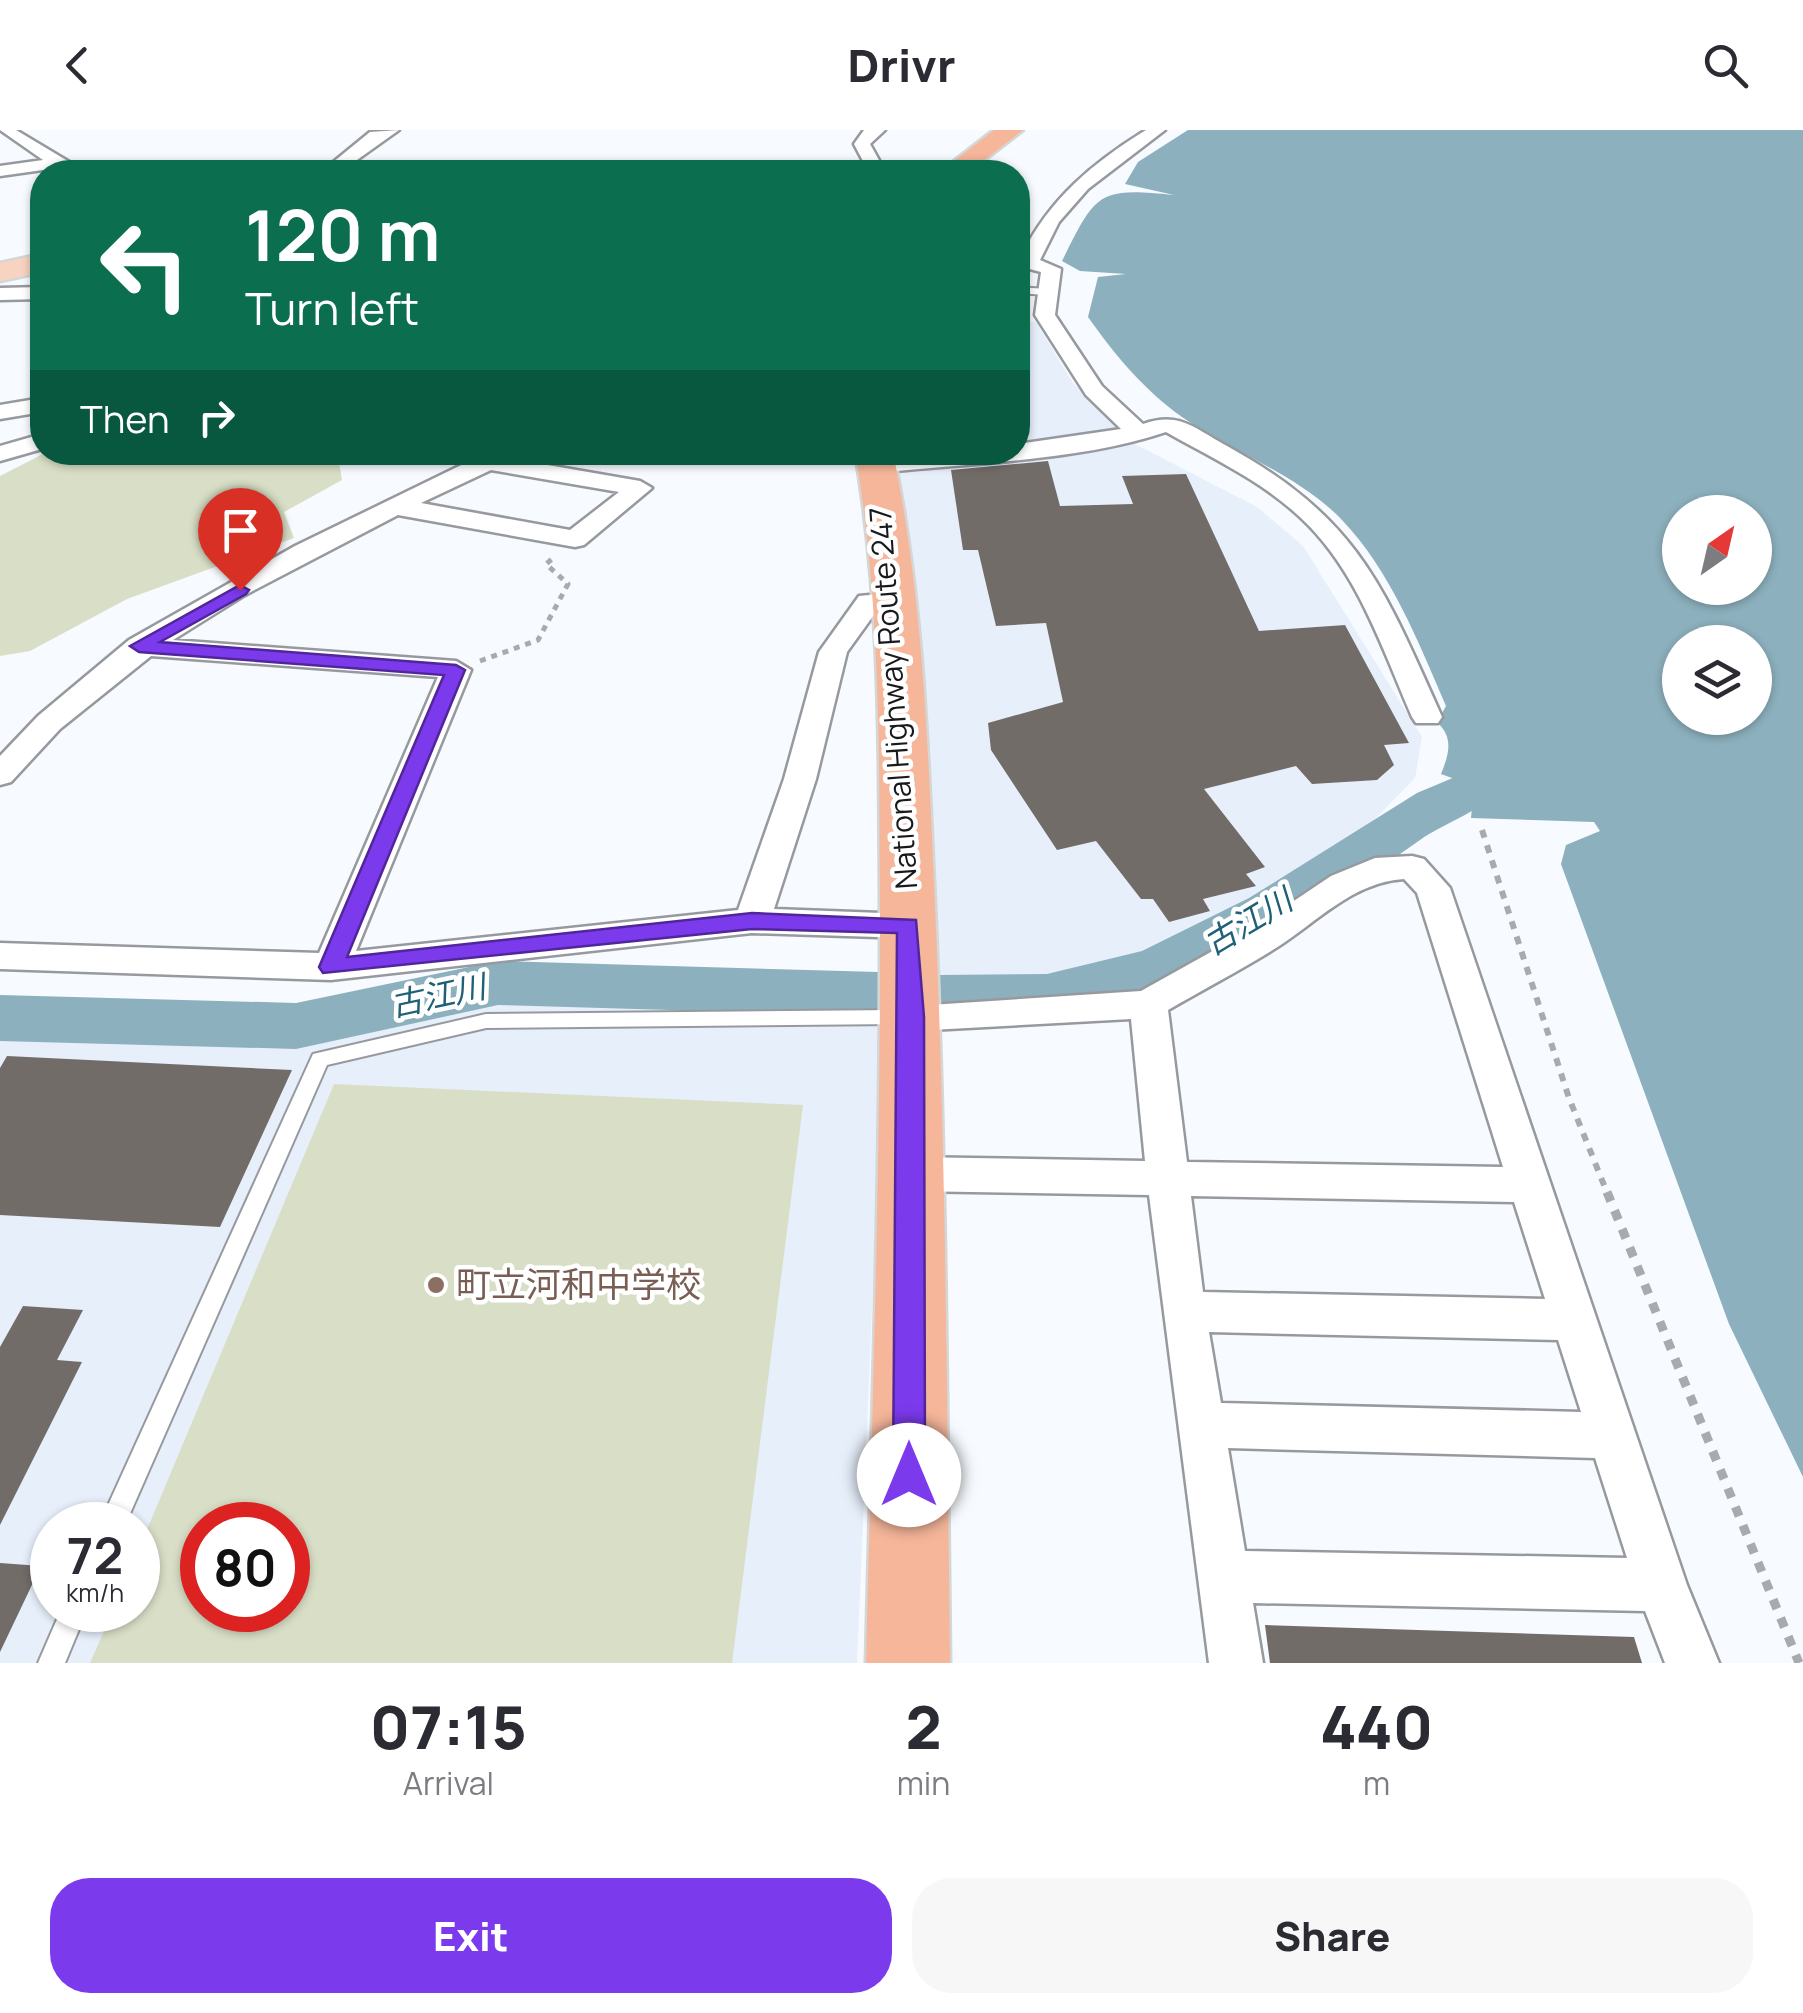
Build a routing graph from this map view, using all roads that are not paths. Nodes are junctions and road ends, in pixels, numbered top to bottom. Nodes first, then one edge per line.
1 (391, 130) edge
2 (877, 130) edge
3 (1010, 130) edge
4 (1156, 130) edge
5 (5, 131) edge
6 (56, 160) edge
7 (345, 160) edge
8 (871, 160) edge
9 (969, 160) edge
10 (30, 170) edge
11 (0, 172) edge
12 (1030, 250) edge
13 (1030, 263) edge
14 (30, 265) edge
15 (0, 272) edge
16 (1030, 291) edge
17 (1046, 292) junction
18 (30, 293) edge
19 (0, 294) edge
20 (30, 406) edge
21 (0, 412) edge
22 (1139, 434) junction
23 (30, 444) edge
24 (1030, 448) edge
25 (0, 454) edge
26 (483, 465) edge
27 (535, 465) edge
28 (876, 465) edge
29 (398, 507) junction
30 (892, 598) junction
31 (139, 646) junction
32 (1427, 717) dead end
33 (0, 775) edge
34 (752, 921) junction
35 (908, 926) junction
36 (0, 956) edge
37 (331, 967) junction
38 (1148, 1004) junction
39 (912, 1017) junction
40 (910, 1174) junction
41 (1167, 1175) junction
42 (1532, 1184) junction
43 (1183, 1310) junction
44 (1575, 1320) junction
45 (1202, 1425) junction
46 (1612, 1436) junction
47 (122, 1502) edge
48 (1224, 1576) junction
49 (1660, 1585) junction
50 (64, 1632) edge
51 (50, 1663) edge
52 (908, 1663) edge
53 (1236, 1663) edge
54 (1692, 1663) edge

1 - 7 street
2 - 8 street
3 - 9 highway
4 - 12 street
5 - 6 street
10 - 11 street
13 - 17 street
14 - 15 main road
16 - 17 lane
17 - 22 street
18 - 19 street
20 - 21 street
22 - 24 street
22 - 32 street
23 - 25 street
26 - 29 street
27 - 29 street
28 - 30 highway, National Highway Route 247
29 - 31 street
30 - 34 street
30 - 35 highway, National Highway Route 247
31 - 33 street
31 - 37 street
34 - 35 street
34 - 37 street
35 - 39 highway, National Highway Route 247
36 - 37 street
38 - 39 street
38 - 41 street
38 - 42 street
39 - 40 highway, National Highway Route 247
39 - 47 lane
40 - 41 street
40 - 52 highway, National Highway Route 247
41 - 42 street
41 - 43 street
42 - 44 street
43 - 44 street
43 - 45 street
44 - 46 street
45 - 46 street
45 - 48 street
46 - 49 street
48 - 49 street
48 - 53 street
49 - 54 street
50 - 51 lane

